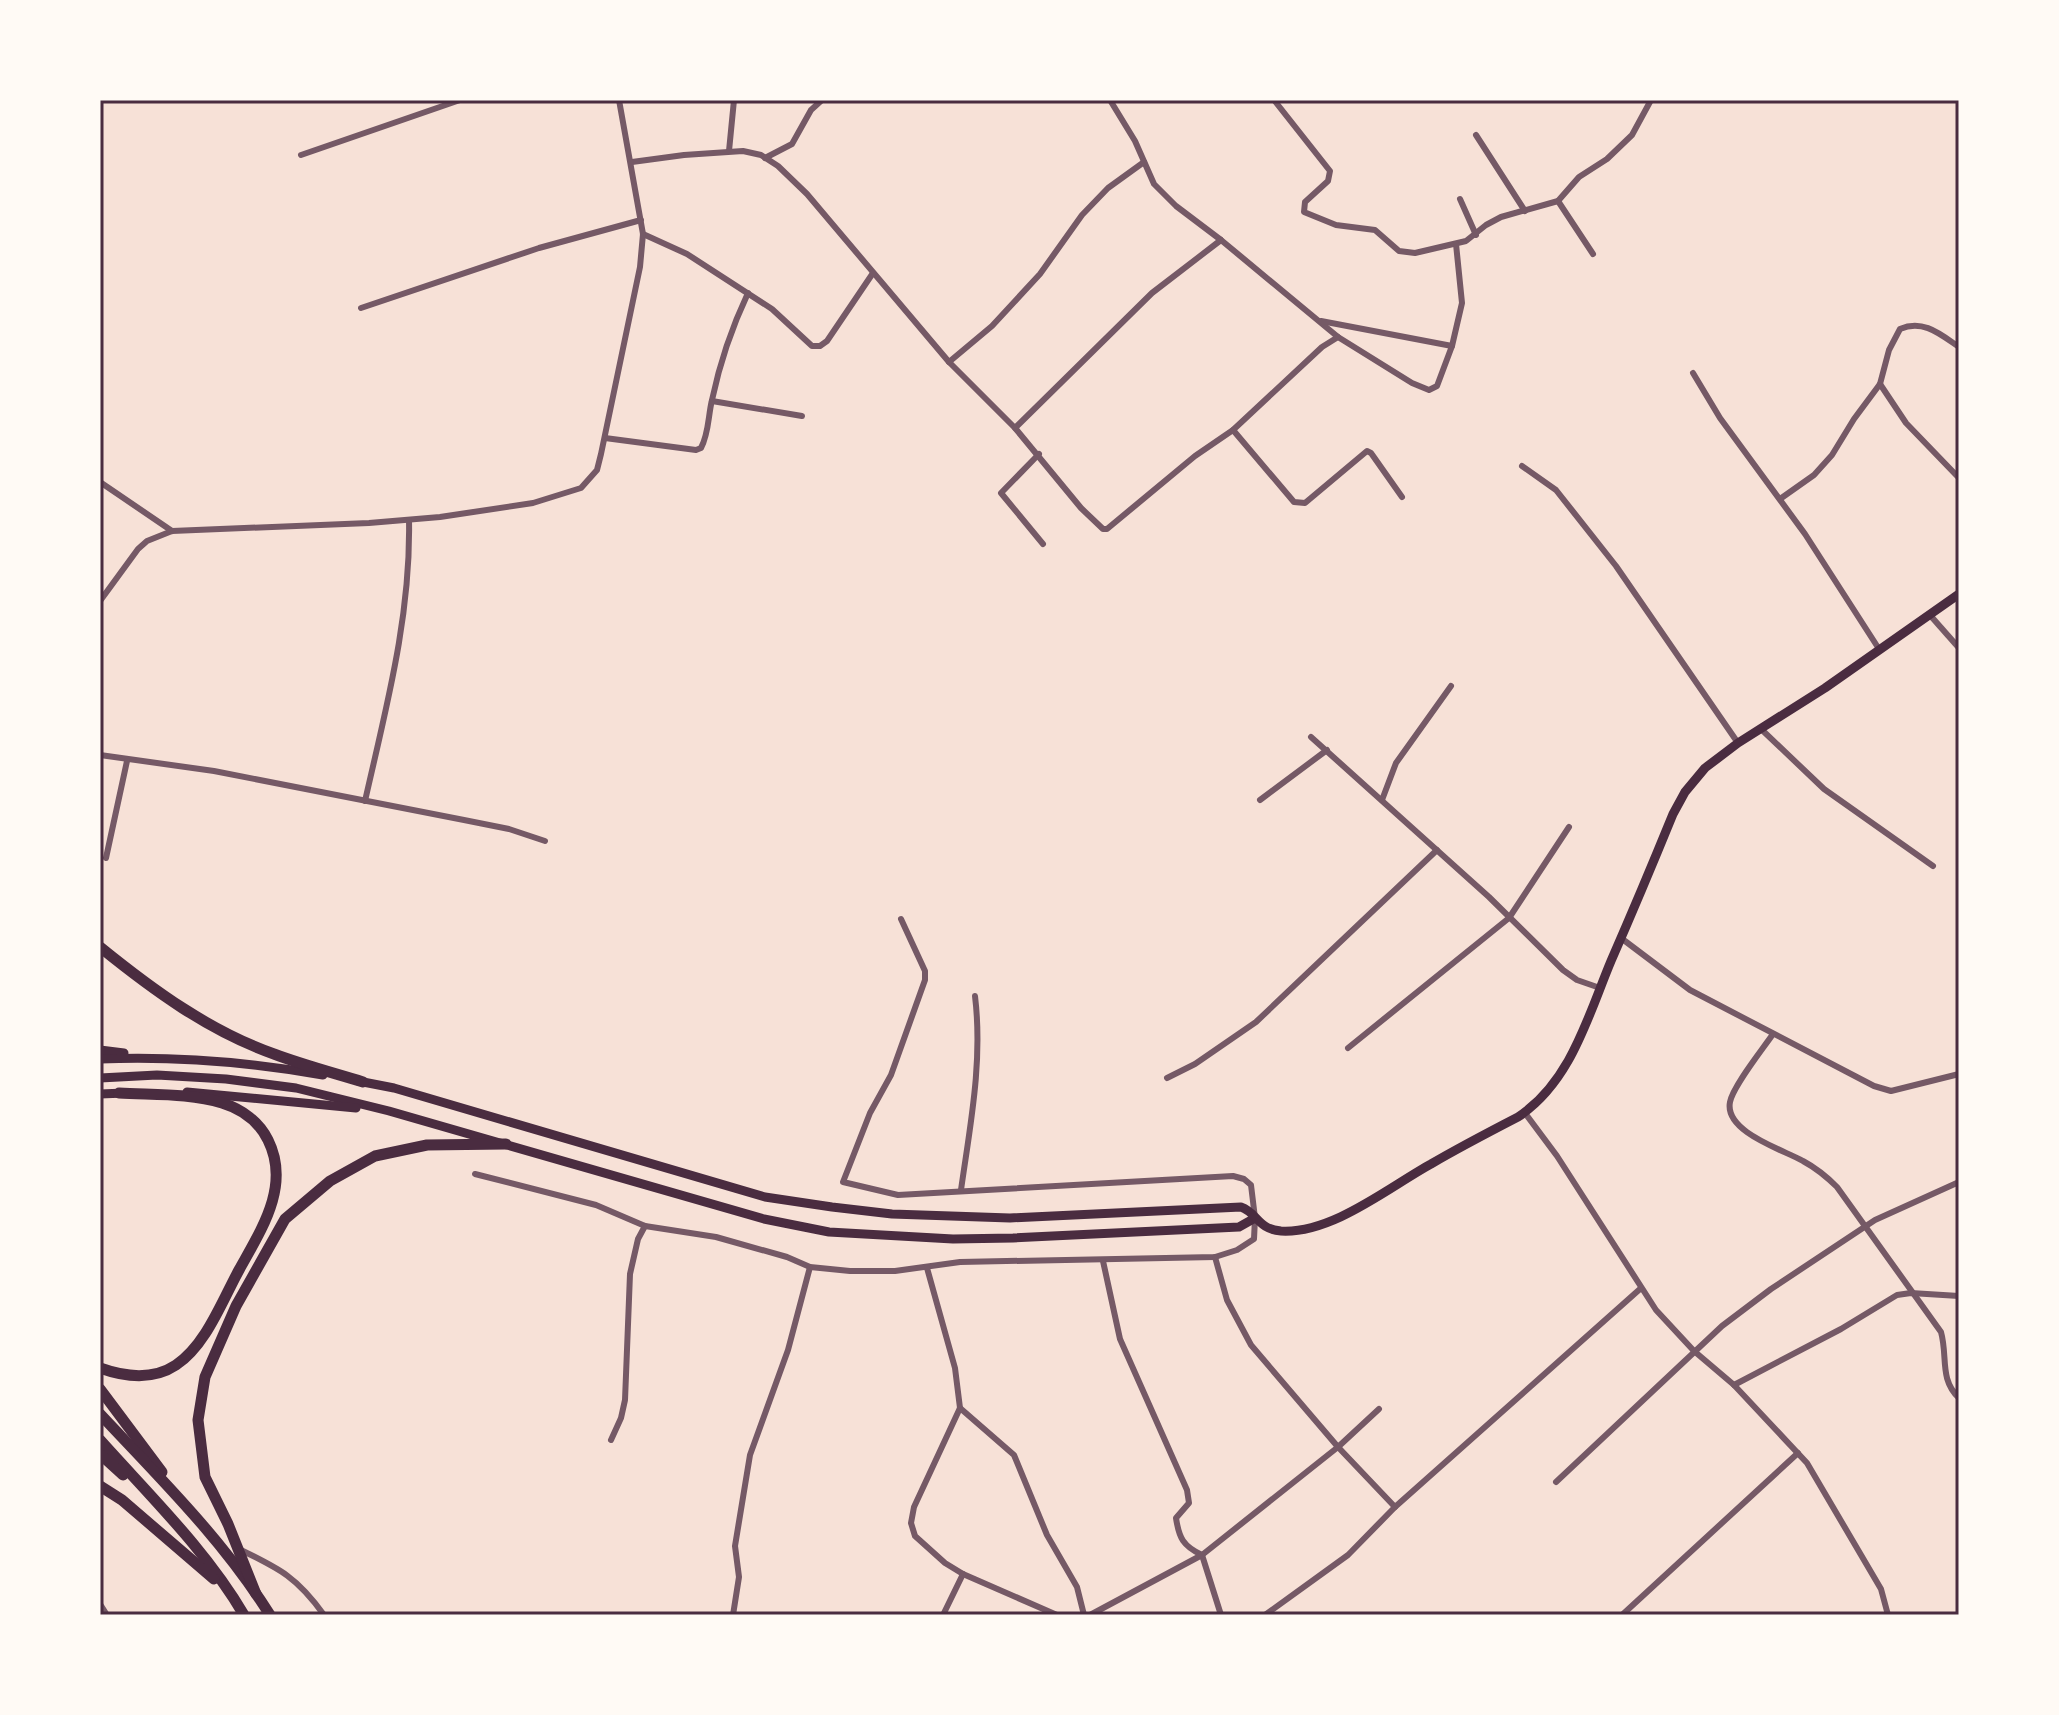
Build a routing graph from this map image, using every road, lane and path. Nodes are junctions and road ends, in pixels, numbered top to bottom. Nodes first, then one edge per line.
1 (460, 100) edge
2 (619, 100) edge
3 (734, 100) edge
4 (822, 100) edge
5 (1110, 100) edge
6 (1274, 100) edge
7 (1651, 100) edge
8 (1476, 135) dead end
9 (729, 151) junction
10 (301, 155) dead end
11 (765, 158) junction
12 (632, 162) junction
13 (1144, 162) junction
14 (1460, 199) dead end
15 (1558, 201) junction
16 (1525, 211) junction
17 (641, 220) junction
18 (643, 234) junction
19 (1476, 235) junction
20 (1221, 240) junction
21 (1456, 244) junction
22 (1593, 254) dead end
23 (873, 273) junction
24 (748, 293) junction
25 (361, 308) dead end
26 (1318, 320) junction
27 (1338, 337) junction
28 (1452, 346) junction
29 (1959, 347) edge
30 (949, 362) junction
31 (1693, 373) dead end
32 (1880, 384) junction
33 (712, 401) junction
34 (802, 416) dead end
35 (1015, 428) junction
36 (1233, 430) junction
37 (605, 438) junction
38 (1039, 454) junction
39 (1522, 466) dead end
40 (1959, 478) edge
41 (100, 482) edge
42 (1402, 497) dead end
43 (1780, 499) junction
44 (409, 520) junction
45 (172, 531) junction
46 (1043, 544) dead end
47 (1959, 594) edge
48 (100, 601) edge
49 (1929, 614) junction
50 (1959, 648) edge
51 (1879, 649) junction
52 (1451, 686) dead end
53 (1761, 729) junction
54 (1311, 737) dead end
55 (1738, 743) junction
56 (1327, 750) junction
57 (100, 755) edge
58 (127, 761) junction
59 (1260, 800) dead end
60 (1382, 800) junction
61 (365, 801) junction
62 (1569, 827) dead end
63 (545, 841) dead end
64 (1437, 850) junction
65 (106, 858) dead end
66 (1933, 866) dead end
67 (1509, 918) junction
68 (901, 919) dead end
69 (1621, 938) junction
70 (100, 947) edge
71 (1600, 988) junction
72 (975, 996) dead end
73 (1773, 1034) junction
74 (1348, 1048) dead end
75 (100, 1050) edge
76 (163, 1056) junction
77 (100, 1059) edge
78 (1959, 1074) edge
79 (100, 1078) edge
80 (1167, 1078) dead end
81 (363, 1082) junction
82 (119, 1093) junction
83 (100, 1094) edge
84 (389, 1111) junction
85 (1525, 1113) junction
86 (506, 1144) junction
87 (475, 1174) dead end
88 (1959, 1182) edge
89 (961, 1190) junction
90 (1255, 1218) junction
91 (645, 1226) junction
92 (1864, 1227) junction
93 (1215, 1257) junction
94 (1103, 1261) junction
95 (810, 1267) junction
96 (927, 1268) junction
97 (1640, 1289) junction
98 (1911, 1293) junction
99 (1959, 1296) edge
100 (1694, 1351) junction
101 (100, 1368) edge
102 (1734, 1385) junction
103 (100, 1389) edge
104 (1959, 1398) edge
105 (960, 1408) junction
106 (1379, 1409) dead end
107 (100, 1414) edge
108 (100, 1440) edge
109 (611, 1440) dead end
110 (1338, 1447) junction
111 (1798, 1453) junction
112 (100, 1454) edge
113 (1556, 1482) dead end
114 (100, 1486) edge
115 (1395, 1507) junction
116 (193, 1514) junction
117 (178, 1526) junction
118 (236, 1547) junction
119 (1202, 1555) junction
120 (963, 1574) junction
121 (256, 1594) junction
122 (232, 1595) junction
123 (100, 1604) edge
124 (107, 1615) edge
125 (244, 1615) edge
126 (270, 1615) edge
127 (324, 1615) edge
128 (733, 1615) edge
129 (943, 1615) edge
130 (1057, 1615) edge
131 (1087, 1615) edge
132 (1221, 1615) edge
133 (1265, 1615) edge
134 (1622, 1615) edge
135 (1888, 1615) edge

1 - 10 street
2 - 12 street
3 - 9 street
4 - 11 street
5 - 13 street
6 - 21 street
7 - 15 street
8 - 16 street
9 - 11 street
9 - 12 street
11 - 23 street
12 - 17 street
13 - 20 street
13 - 30 street
14 - 19 street
15 - 16 street
15 - 22 street
16 - 19 street
17 - 18 street
17 - 25 street
18 - 24 street
18 - 37 street
19 - 21 street
20 - 26 street
20 - 35 street
21 - 28 street
23 - 24 street
23 - 30 street
24 - 33 street
26 - 27 street
26 - 28 street
27 - 28 street
27 - 36 street
29 - 32 street
30 - 35 street
31 - 43 street
32 - 40 street
32 - 43 street
33 - 34 street
33 - 37 street
35 - 38 street
36 - 38 street
36 - 42 street
37 - 44 street
38 - 46 street
39 - 55 street
41 - 45 street
43 - 51 street
44 - 45 street
44 - 61 street
45 - 48 street
47 - 49 main road
49 - 50 street
49 - 51 main road
51 - 53 main road
52 - 60 street
53 - 55 main road
53 - 66 street
54 - 56 street
55 - 69 main road
56 - 59 street
56 - 60 street
57 - 58 street
58 - 61 street
58 - 65 street
60 - 64 street
61 - 63 street
62 - 67 street
64 - 67 street
64 - 80 street
67 - 71 street
67 - 74 street
68 - 89 street
69 - 71 main road
69 - 73 street
70 - 81 highway
71 - 85 main road
72 - 89 street
73 - 78 street
73 - 92 street
75 - 76 main road
76 - 77 main road
76 - 81 main road
79 - 84 main road
81 - 90 main road
82 - 83 main road
82 - 84 main road
82 - 101 highway
84 - 86 main road
85 - 90 main road
85 - 97 street
86 - 90 main road
86 - 118 highway
87 - 91 street
88 - 92 street
89 - 90 street
90 - 93 street
91 - 95 street
91 - 109 street
92 - 98 street
92 - 100 street
93 - 94 street
93 - 110 street
94 - 96 street
94 - 119 street
95 - 96 street
95 - 128 street
96 - 105 street
97 - 100 street
97 - 115 street
98 - 99 street
98 - 102 street
98 - 104 street
100 - 102 street
100 - 113 street
102 - 111 street
103 - 116 highway
105 - 120 street
105 - 131 street
106 - 110 street
107 - 116 highway
108 - 117 highway
110 - 115 street
110 - 119 street
111 - 134 street
111 - 135 street
112 - 117 highway
114 - 122 highway
115 - 133 street
116 - 121 highway
117 - 122 highway
118 - 121 highway
118 - 127 street
119 - 131 street
119 - 132 street
120 - 129 street
120 - 130 street
121 - 126 highway
122 - 125 highway
123 - 124 street

